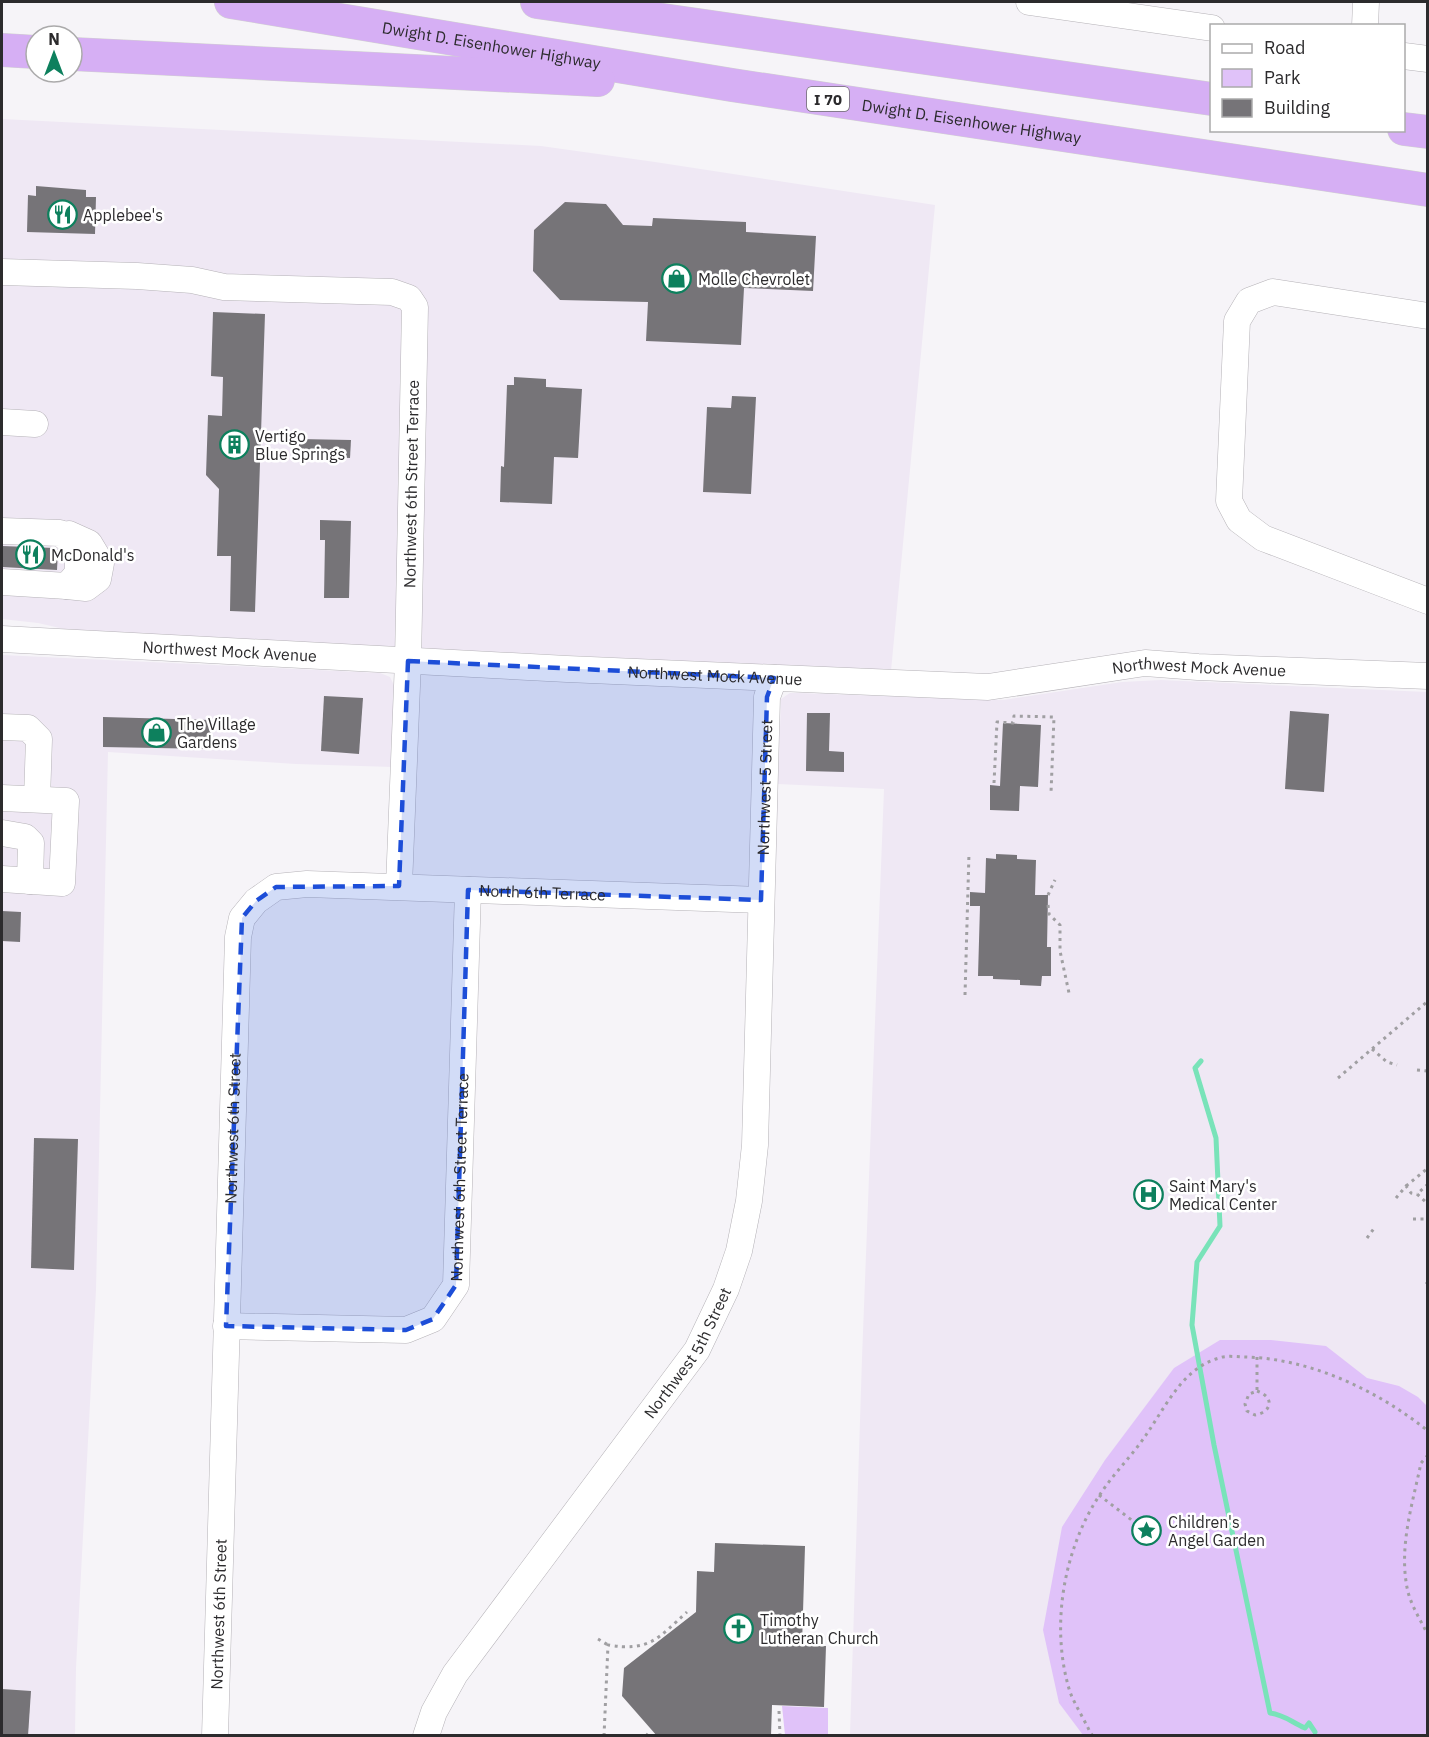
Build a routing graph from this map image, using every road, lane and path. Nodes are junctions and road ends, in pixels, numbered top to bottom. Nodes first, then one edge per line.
1 (231, 2) edge
2 (537, 2) edge
3 (631, 2) edge
4 (1029, 2) edge
5 (1366, 2) edge
6 (1365, 24) edge
7 (1210, 28) edge
8 (737, 31) junction
9 (2, 50) edge
10 (24, 51) edge
11 (84, 55) edge
12 (1405, 56) edge
13 (1428, 59) edge
14 (732, 85) junction
15 (1210, 99) edge
16 (1405, 129) edge
17 (1428, 132) edge
18 (1428, 190) edge
19 (2, 272) edge
20 (1428, 316) edge
21 (2, 422) edge
22 (35, 424) dead end
23 (2, 531) edge
24 (2, 582) edge
25 (1428, 601) edge
26 (2, 639) edge
27 (408, 661) junction
28 (1428, 676) edge
29 (774, 678) junction
30 (2, 727) edge
31 (994, 783) dead end
32 (1051, 793) dead end
33 (2, 798) edge
34 (37, 800) junction
35 (2, 833) edge
36 (969, 853) dead end
37 (2, 879) edge
38 (1055, 880) dead end
39 (30, 881) junction
40 (399, 886) junction
41 (468, 890) junction
42 (1048, 896) dead end
43 (761, 900) junction
44 (1048, 905) dead end
45 (1069, 993) dead end
46 (965, 994) dead end
47 (1428, 1001) edge
48 (1372, 1049) junction
49 (1397, 1065) dead end
50 (1417, 1070) dead end
51 (1428, 1071) edge
52 (1338, 1078) dead end
53 (1428, 1168) edge
54 (1428, 1184) edge
55 (1406, 1186) junction
56 (1416, 1194) junction
57 (1396, 1198) dead end
58 (1428, 1204) edge
59 (1413, 1218) dead end
60 (1428, 1219) edge
61 (1375, 1227) dead end
62 (1367, 1238) dead end
63 (226, 1326) junction
64 (1257, 1358) junction
65 (1257, 1391) junction
66 (1428, 1431) edge
67 (1428, 1455) edge
68 (1099, 1495) junction
69 (1142, 1528) dead end
70 (687, 1612) dead end
71 (1428, 1635) edge
72 (598, 1639) dead end
73 (608, 1645) junction
74 (779, 1711) dead end
75 (650, 1731) dead end
76 (215, 1736) edge
77 (426, 1736) edge
78 (604, 1736) edge
79 (646, 1736) edge
80 (780, 1736) edge
81 (1094, 1736) edge

1 - 14 highway, Dwight D. Eisenhower Highway / I 70
2 - 8 highway
3 - 8 highway
4 - 7 street
5 - 6 street
8 - 15 highway
9 - 10 highway
11 - 14 highway
12 - 13 street
14 - 18 highway, Dwight D. Eisenhower Highway / I 70
16 - 17 highway
19 - 27 street, Northwest 6th Street Terrace
20 - 25 street
21 - 22 street
23 - 24 street
26 - 27 street, Northwest Mock Avenue
27 - 29 street, Northwest Mock Avenue
27 - 40 street
28 - 29 street, Northwest Mock Avenue
29 - 43 street, Northwest 5 Street
30 - 34 street
31 - 32 path
33 - 34 street
34 - 39 street
35 - 39 street
36 - 46 path
37 - 39 street
38 - 42 path
40 - 41 street, North 6th Terrace
40 - 63 street, Northwest 6th Street
41 - 43 street, North 6th Terrace
41 - 63 street, Northwest 6th Street Terrace
43 - 77 street, Northwest 5th Street
44 - 45 path
47 - 48 path
48 - 49 path
48 - 52 path
50 - 51 path
53 - 55 path
54 - 56 path
55 - 56 path
55 - 57 path
56 - 58 path
59 - 60 path
61 - 62 path
63 - 76 street, Northwest 6th Street
64 - 65 path
64 - 66 path
64 - 68 path
65 - 65 path
67 - 71 path
68 - 69 path
68 - 81 path
70 - 73 path
72 - 73 path
73 - 78 path
74 - 80 path
75 - 79 path

